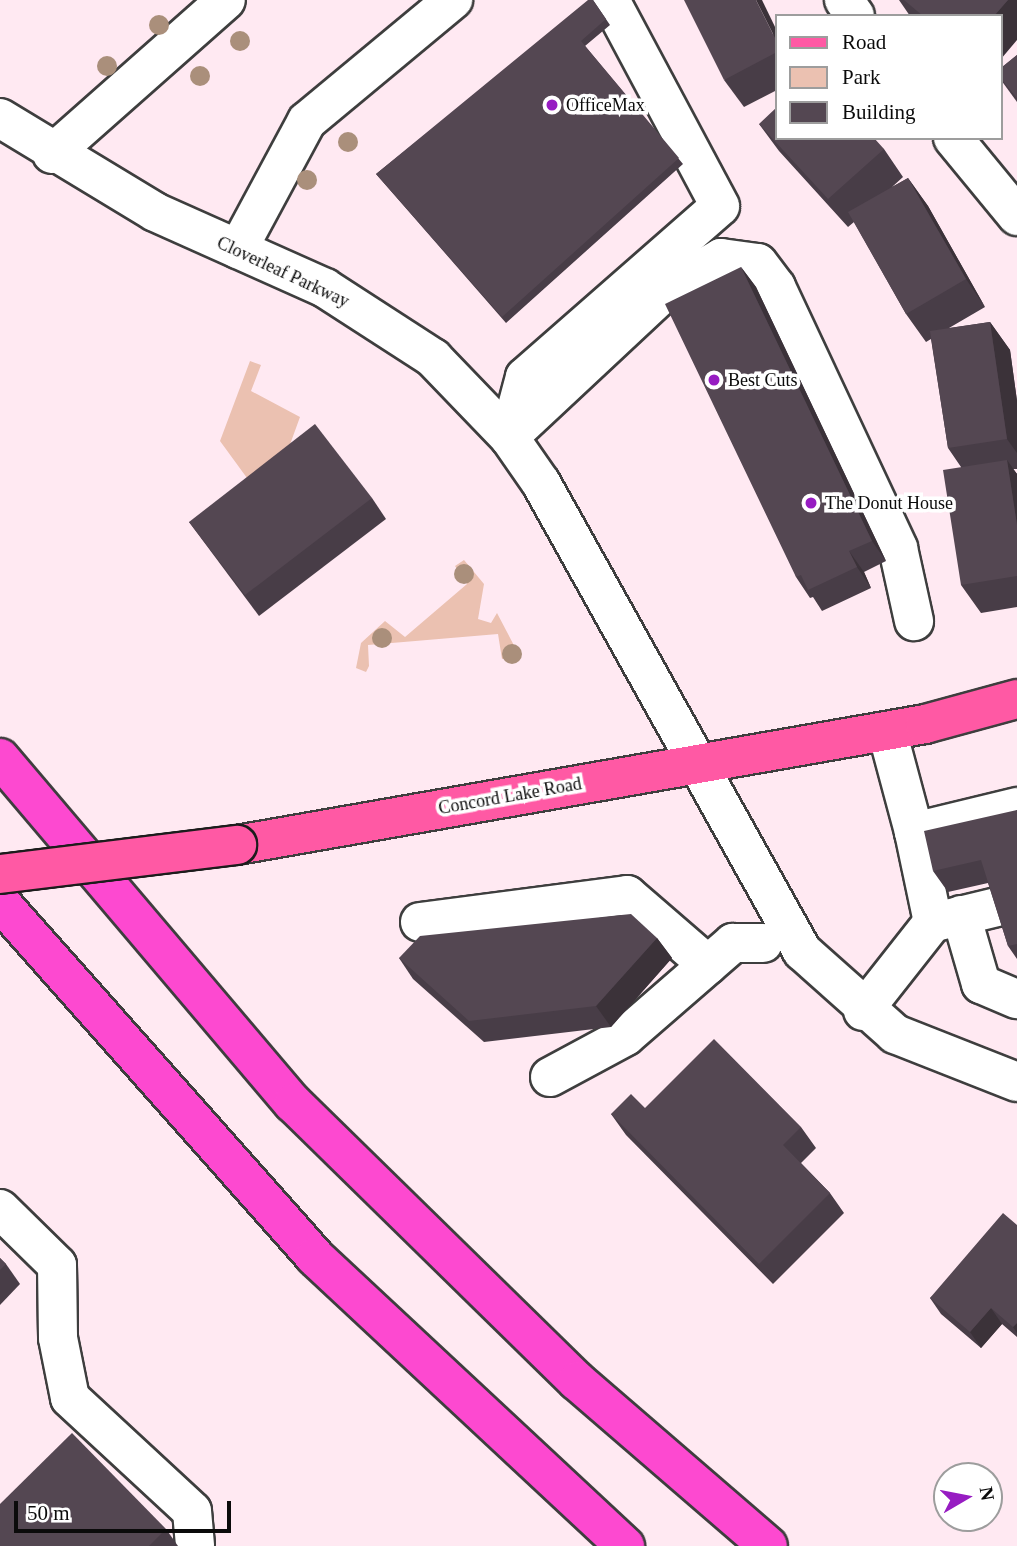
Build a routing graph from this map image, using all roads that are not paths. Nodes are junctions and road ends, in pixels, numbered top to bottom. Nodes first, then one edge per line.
1 (226, 0) edge
2 (453, 0) edge
3 (610, 0) edge
4 (0, 118) edge
5 (955, 140) edge
6 (52, 154) junction
7 (1017, 216) edge
8 (238, 249) junction
9 (509, 437) junction
10 (915, 621) dead end
11 (1017, 699) edge
12 (887, 731) junction
13 (0, 758) edge
14 (696, 762) junction
15 (1010, 817) edge
16 (914, 832) junction
17 (0, 874) edge
18 (0, 902) edge
19 (971, 908) junction
20 (420, 922) dead end
21 (762, 943) dead end
22 (708, 965) junction
23 (1017, 999) edge
24 (863, 1011) junction
25 (550, 1077) dead end
26 (1017, 1082) edge
27 (0, 1209) edge
28 (195, 1546) edge
29 (625, 1546) edge
30 (768, 1546) edge

1 - 6 street
2 - 8 street
3 - 9 street
4 - 6 street, Cloverleaf Parkway
5 - 7 street
6 - 8 street, Cloverleaf Parkway
8 - 9 street, Cloverleaf Parkway
9 - 10 street
9 - 14 street, Cloverleaf Parkway
11 - 12 main road, Concord Lake Road
12 - 14 main road, Concord Lake Road
12 - 16 street
13 - 30 highway
14 - 17 main road, Concord Lake Road, bridge
14 - 24 street, Cloverleaf Parkway
15 - 16 street
16 - 19 street
18 - 29 highway
19 - 23 street
19 - 24 street
20 - 22 street
21 - 22 street
22 - 25 street
24 - 26 street, Cloverleaf Parkway
27 - 28 street

